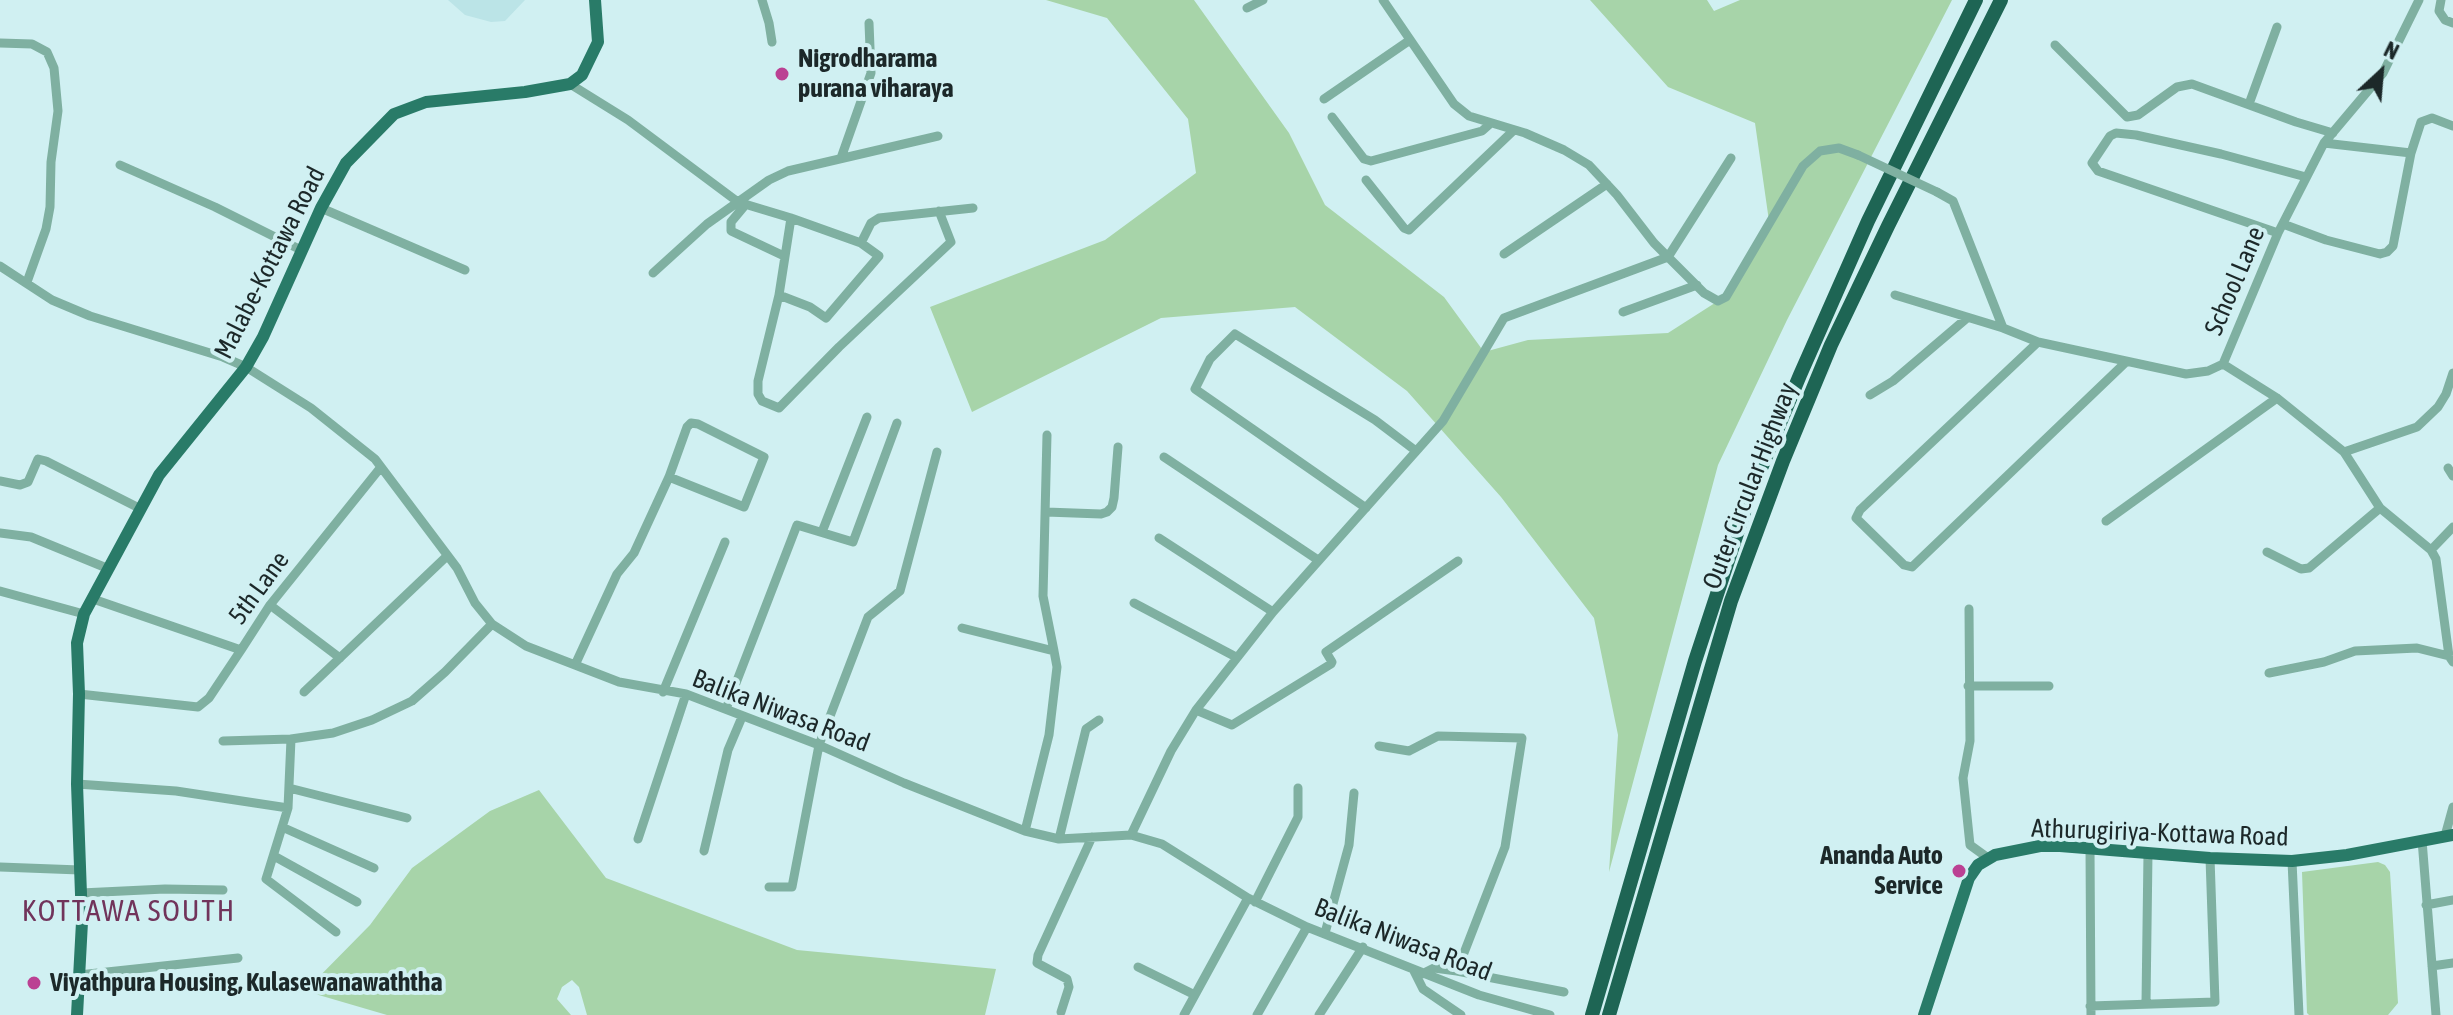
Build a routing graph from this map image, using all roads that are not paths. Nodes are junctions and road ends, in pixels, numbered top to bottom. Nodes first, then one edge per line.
1 (595, 0) edge
2 (762, 0) edge
3 (1263, 0) edge
4 (1976, 0) edge
5 (2001, 0) edge
6 (2419, 0) edge
7 (2441, 0) edge
8 (1387, 1) edge
9 (1247, 8) dead end
10 (869, 23) dead end
11 (2453, 23) edge
12 (2277, 27) dead end
13 (1410, 40) junction
14 (772, 42) dead end
15 (0, 43) edge
16 (2055, 45) dead end
17 (570, 84) junction
18 (1324, 99) dead end
19 (2249, 104) junction
20 (1332, 117) dead end
21 (1491, 123) junction
22 (2453, 126) edge
23 (1514, 130) junction
24 (2333, 133) junction
25 (938, 136) dead end
26 (2324, 143) junction
27 (2411, 153) junction
28 (841, 158) junction
29 (1731, 158) dead end
30 (120, 165) dead end
31 (2306, 177) junction
32 (1366, 180) dead end
33 (1607, 184) junction
34 (742, 203) junction
35 (321, 208) junction
36 (973, 208) dead end
37 (939, 211) junction
38 (791, 218) junction
39 (2281, 229) junction
40 (861, 243) junction
41 (301, 250) junction
42 (1504, 254) dead end
43 (784, 256) junction
44 (1668, 257) junction
45 (0, 266) edge
46 (465, 270) dead end
47 (653, 273) dead end
48 (27, 282) junction
49 (1697, 285) junction
50 (779, 295) junction
51 (1895, 295) dead end
52 (1623, 312) dead end
53 (1967, 318) junction
54 (2003, 328) junction
55 (2038, 342) junction
56 (2126, 362) junction
57 (2223, 364) junction
58 (246, 367) junction
59 (2453, 373) edge
60 (1870, 395) dead end
61 (2277, 398) junction
62 (867, 417) dead end
63 (897, 423) dead end
64 (1047, 435) dead end
65 (1118, 447) dead end
66 (1416, 451) junction
67 (937, 452) dead end
68 (2344, 452) junction
69 (1164, 457) dead end
70 (381, 467) junction
71 (669, 477) junction
72 (0, 481) edge
73 (1366, 508) junction
74 (2380, 508) junction
75 (141, 509) junction
76 (1046, 512) junction
77 (2106, 521) dead end
78 (2453, 527) edge
79 (822, 532) junction
80 (0, 533) edge
81 (1159, 538) dead end
82 (725, 542) dead end
83 (2431, 550) junction
84 (2267, 552) dead end
85 (447, 556) junction
86 (1318, 560) junction
87 (1458, 561) dead end
88 (109, 569) junction
89 (0, 591) edge
90 (93, 599) junction
91 (1134, 603) dead end
92 (270, 605) junction
93 (1969, 609) dead end
94 (1273, 612) junction
95 (84, 614) junction
96 (492, 624) junction
97 (962, 628) dead end
98 (241, 650) junction
99 (1054, 651) junction
100 (1236, 657) junction
101 (340, 658) junction
102 (2451, 659) edge
103 (575, 665) junction
104 (2269, 673) dead end
105 (1968, 686) junction
106 (2049, 686) dead end
107 (304, 692) dead end
108 (663, 692) junction
109 (79, 694) junction
110 (686, 694) junction
111 (726, 709) junction
112 (1196, 710) junction
113 (742, 717) junction
114 (1099, 720) dead end
115 (291, 739) junction
116 (223, 741) dead end
117 (819, 745) junction
118 (1379, 746) dead end
119 (77, 784) junction
120 (289, 788) junction
121 (1298, 788) dead end
122 (1354, 793) dead end
123 (2453, 807) edge
124 (288, 808) junction
125 (407, 818) dead end
126 (282, 827) junction
127 (1025, 831) junction
128 (1131, 835) junction
129 (2449, 836) edge
130 (1092, 837) junction
131 (638, 839) dead end
132 (1059, 839) junction
133 (2422, 840) junction
134 (2090, 848) junction
135 (704, 851) dead end
136 (2148, 853) junction
137 (274, 856) junction
138 (1988, 858) junction
139 (2210, 858) junction
140 (2292, 861) junction
141 (0, 867) edge
142 (374, 868) dead end
143 (80, 870) junction
144 (769, 887) dead end
145 (223, 890) dead end
146 (81, 893) junction
147 (1251, 900) junction
148 (2453, 900) edge
149 (357, 902) dead end
150 (2426, 905) junction
151 (1307, 927) junction
152 (336, 932) dead end
153 (1325, 933) junction
154 (1363, 947) junction
155 (238, 958) dead end
156 (2453, 963) edge
157 (2432, 966) junction
158 (1138, 967) dead end
159 (1418, 971) junction
160 (1457, 971) junction
161 (79, 975) junction
162 (1564, 992) dead end
163 (1195, 995) junction
164 (2146, 1003) junction
165 (2090, 1010) edge
166 (1061, 1012) dead end
167 (77, 1015) edge
168 (1184, 1015) edge
169 (1257, 1015) edge
170 (1319, 1015) edge
171 (1461, 1015) edge
172 (1550, 1015) edge
173 (1592, 1015) edge
174 (1609, 1015) edge
175 (1924, 1015) edge
176 (2299, 1015) edge
177 (2436, 1015) edge

1 - 17 main road
2 - 14 street
3 - 9 street
4 - 173 highway, Outer Circular Highway
5 - 174 highway, Outer Circular Highway
6 - 24 street, School Lane
7 - 11 street
8 - 13 street
10 - 28 street
12 - 19 street
13 - 18 street
13 - 21 street
15 - 48 street
16 - 19 street
17 - 34 street
17 - 35 main road, Malabe-Kottawa Road
19 - 24 street
20 - 21 street
21 - 23 street
22 - 27 street
23 - 32 street
23 - 33 street
24 - 26 street, School Lane
25 - 28 street
26 - 27 street
26 - 31 street, School Lane
27 - 39 street
28 - 34 street
29 - 44 street
30 - 41 street
31 - 39 street, School Lane
31 - 39 street
33 - 42 street
33 - 44 street
34 - 38 street
34 - 43 street
34 - 47 street
35 - 41 main road, Malabe-Kottawa Road
35 - 46 street
36 - 37 street
37 - 40 street
37 - 50 street
38 - 40 street
38 - 43 street
39 - 57 street, School Lane
40 - 50 street
41 - 58 main road, Malabe-Kottawa Road
43 - 50 street
44 - 49 street
44 - 66 street
45 - 48 street, Balika Niwasa Road
48 - 58 street, Balika Niwasa Road
49 - 52 street
49 - 54 street, bridge
51 - 53 street
53 - 54 street
53 - 60 street
54 - 55 street
55 - 56 street
55 - 56 street
56 - 57 street
57 - 61 street, School Lane
58 - 70 street, Balika Niwasa Road
58 - 75 main road, Malabe-Kottawa Road
59 - 68 street
61 - 68 street, School Lane
61 - 77 street
62 - 79 street
63 - 79 street
64 - 76 street
65 - 76 street
66 - 73 street
66 - 73 street
67 - 117 street
68 - 74 street, School Lane
69 - 86 street
70 - 85 street, Balika Niwasa Road
70 - 92 street, 5th Lane
71 - 71 street
71 - 103 street
72 - 75 street
73 - 86 street
74 - 83 street, School Lane
74 - 84 street
75 - 88 main road, Malabe-Kottawa Road
76 - 99 street
78 - 83 street
79 - 111 street
80 - 88 street
81 - 94 street
82 - 108 street
83 - 102 street
85 - 96 street, Balika Niwasa Road
85 - 101 street
86 - 94 street
87 - 112 street
88 - 90 main road, Malabe-Kottawa Road
89 - 95 street
90 - 95 main road, Malabe-Kottawa Road
90 - 98 street, 5th Lane
91 - 100 street
92 - 98 street, 5th Lane
92 - 101 street
93 - 105 street
94 - 100 street
95 - 109 main road, Malabe-Kottawa Road
96 - 103 street, Balika Niwasa Road
96 - 115 street
97 - 99 street
98 - 109 street
99 - 127 street
100 - 112 street
101 - 107 street
102 - 104 street
103 - 108 street, Balika Niwasa Road
105 - 106 street
105 - 138 street
108 - 110 street, Balika Niwasa Road
109 - 119 main road, Malabe-Kottawa Road
110 - 111 street, Balika Niwasa Road
110 - 131 street
111 - 113 street, Balika Niwasa Road
112 - 128 street
113 - 117 street, Balika Niwasa Road
113 - 135 street
114 - 132 street
115 - 116 street
115 - 120 street
117 - 127 street, Balika Niwasa Road
117 - 144 street
118 - 160 street
119 - 124 street
119 - 143 main road, Malabe-Kottawa Road
120 - 124 street
120 - 125 street
121 - 147 street
122 - 153 street
123 - 129 street
124 - 126 street
126 - 137 street
126 - 142 street
127 - 132 street, Balika Niwasa Road
128 - 130 street, Balika Niwasa Road
128 - 147 street, Balika Niwasa Road
129 - 133 main road, Athurugiriya-Kottawa Road
130 - 132 street, Balika Niwasa Road
130 - 166 street
133 - 140 main road, Athurugiriya-Kottawa Road
133 - 150 street
134 - 136 main road, Athurugiriya-Kottawa Road
134 - 138 main road, Athurugiriya-Kottawa Road
134 - 165 street
136 - 139 main road, Athurugiriya-Kottawa Road
136 - 164 street
137 - 149 street
137 - 152 street
138 - 175 main road
139 - 140 main road, Athurugiriya-Kottawa Road
139 - 164 street
140 - 176 street
141 - 143 street
143 - 146 main road, Malabe-Kottawa Road
145 - 146 street
146 - 161 main road, Malabe-Kottawa Road
147 - 151 street, Balika Niwasa Road
147 - 163 street
148 - 150 street
150 - 157 street
151 - 153 street, Balika Niwasa Road
151 - 169 street
153 - 154 street, Balika Niwasa Road
154 - 159 street, Balika Niwasa Road
154 - 170 street
155 - 161 street
156 - 157 street
157 - 177 street
158 - 163 street
159 - 160 street
159 - 171 street
159 - 172 street, Balika Niwasa Road
160 - 162 street
161 - 167 main road, Malabe-Kottawa Road
163 - 168 street
164 - 165 street

